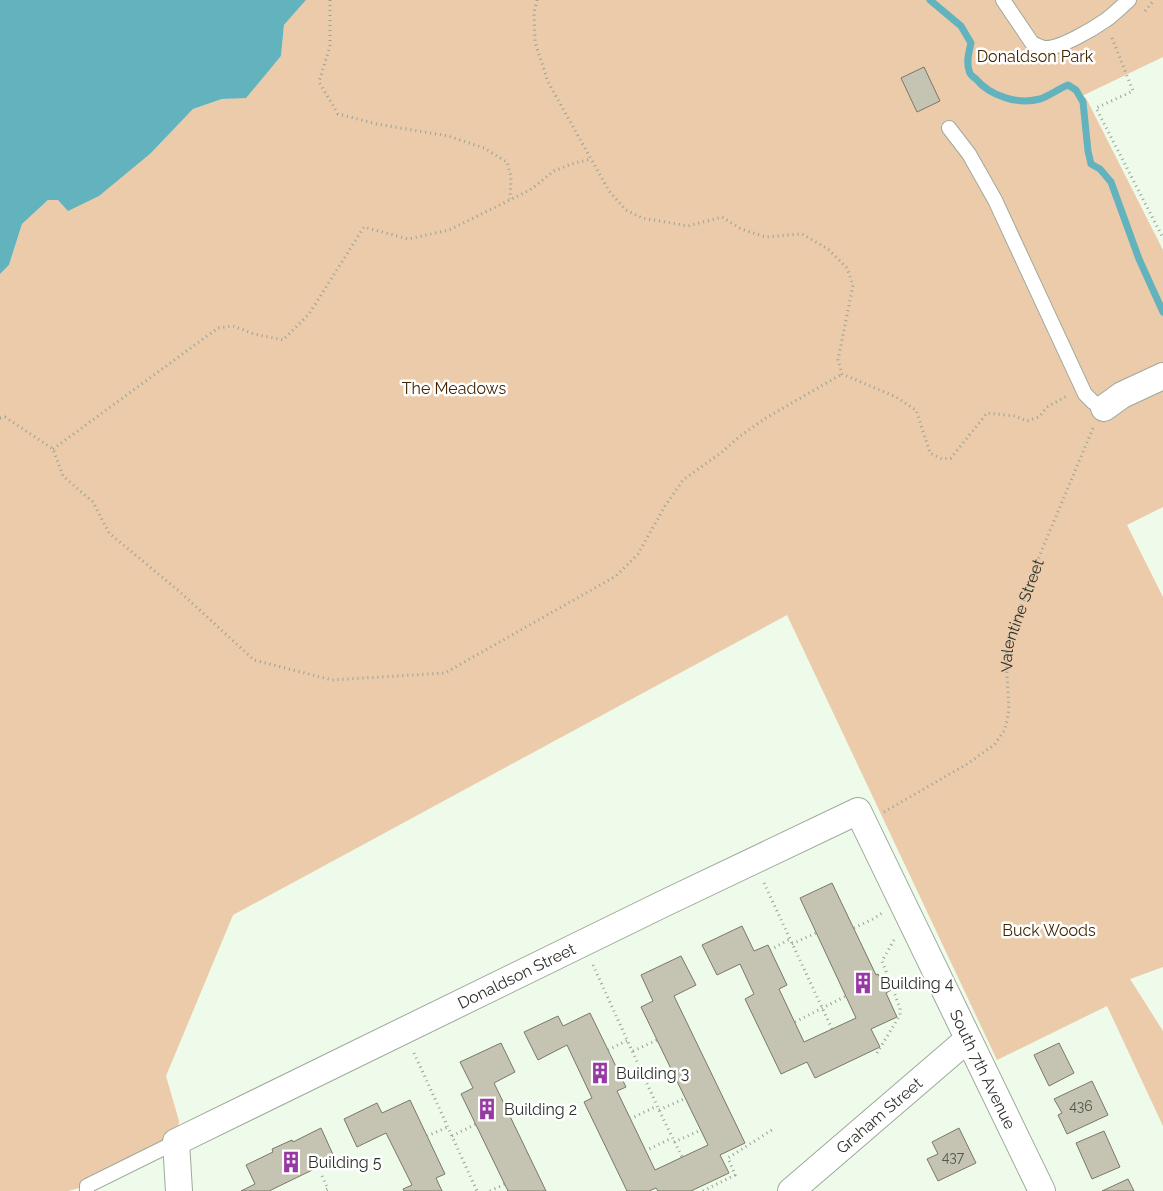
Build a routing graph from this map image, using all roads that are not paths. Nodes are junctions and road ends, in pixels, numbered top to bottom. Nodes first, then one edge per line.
1 (1003, 0) edge
2 (1129, 0) edge
3 (949, 128) dead end
4 (1163, 376) edge
5 (1094, 401) joint
6 (858, 811) joint
7 (968, 1039) junction
8 (176, 1142) junction
9 (87, 1191) edge
10 (179, 1191) edge
11 (791, 1191) edge
12 (1042, 1191) edge

1 - 2 lane
3 - 5 lane
4 - 5 street
6 - 7 street, South 7th Avenue
6 - 8 street, Donaldson Street
7 - 11 street, Graham Street
7 - 12 street, South 7th Avenue
8 - 9 lane
8 - 10 street

